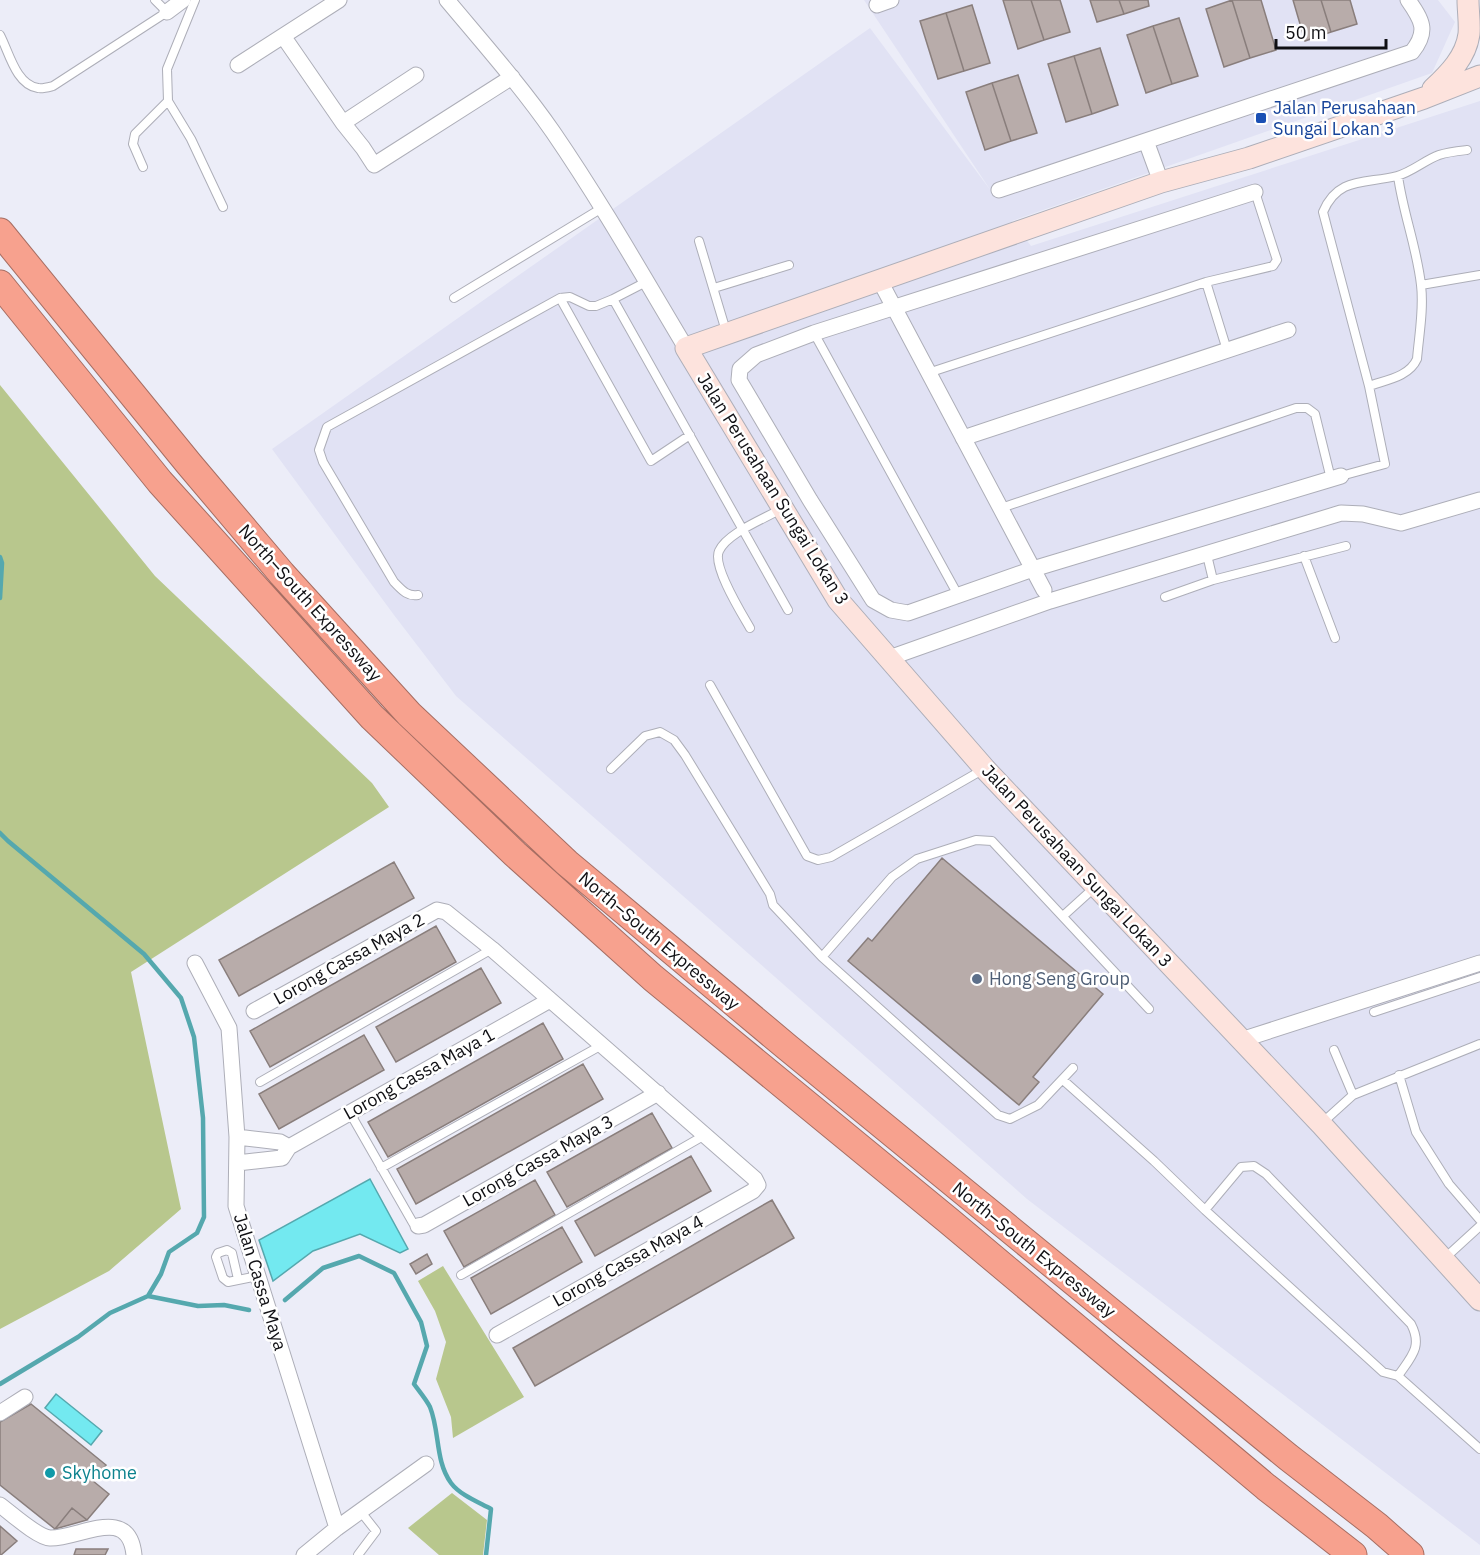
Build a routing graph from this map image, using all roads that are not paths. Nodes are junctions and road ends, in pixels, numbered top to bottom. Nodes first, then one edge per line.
1 (155, 0) edge
2 (183, 0) edge
3 (195, 0) edge
4 (339, 0) edge
5 (447, 0) edge
6 (1408, 0) edge
7 (1470, 0) edge
8 (1480, 9) edge
9 (166, 12) junction
10 (0, 35) edge
11 (283, 36) junction
12 (238, 65) dead end
13 (416, 75) dead end
14 (1480, 76) edge
15 (512, 77) junction
16 (1424, 98) junction
17 (168, 101) junction
18 (343, 123) junction
19 (1146, 141) junction
20 (1467, 150) dead end
21 (142, 167) dead end
22 (1398, 176) junction
23 (1161, 182) junction
24 (999, 190) dead end
25 (1255, 192) joint
26 (223, 207) dead end
27 (602, 208) junction
28 (0, 232) edge
29 (699, 241) dead end
30 (789, 265) dead end
31 (1480, 275) edge
32 (880, 281) junction
33 (646, 282) junction
34 (1206, 282) junction
35 (0, 284) edge
36 (1421, 285) junction
37 (714, 288) junction
38 (454, 298) dead end
39 (560, 298) junction
40 (613, 300) junction
41 (893, 306) junction
42 (1288, 330) dead end
43 (727, 333) junction
44 (814, 333) junction
45 (686, 348) junction
46 (1227, 350) junction
47 (928, 373) junction
48 (1369, 386) junction
49 (690, 435) junction
50 (963, 438) junction
51 (1336, 477) junction
52 (1480, 500) edge
53 (1000, 508) junction
54 (782, 509) junction
55 (743, 530) junction
56 (1346, 546) dead end
57 (1207, 555) junction
58 (1304, 556) junction
59 (1033, 569) junction
60 (1213, 580) junction
61 (418, 595) dead end
62 (958, 595) junction
63 (1047, 596) junction
64 (1166, 597) dead end
65 (788, 610) dead end
66 (750, 628) dead end
67 (1335, 638) dead end
68 (889, 658) junction
69 (710, 685) dead end
70 (611, 769) dead end
71 (985, 769) junction
72 (1097, 885) junction
73 (1063, 916) junction
74 (492, 949) junction
75 (822, 957) junction
76 (195, 963) dead end
77 (1480, 963) edge
78 (1480, 977) edge
79 (550, 1000) junction
80 (1149, 1009) dead end
81 (254, 1011) dead end
82 (1374, 1011) dead end
83 (1241, 1040) junction
84 (1480, 1044) edge
85 (602, 1045) junction
86 (1334, 1050) dead end
87 (1073, 1068) dead end
88 (1400, 1075) junction
89 (1063, 1080) junction
90 (260, 1082) dead end
91 (658, 1093) junction
92 (1353, 1095) junction
93 (350, 1113) junction
94 (1321, 1124) junction
95 (705, 1135) junction
96 (237, 1137) junction
97 (289, 1147) junction
98 (237, 1162) junction
99 (381, 1168) junction
100 (1204, 1210) junction
101 (1480, 1220) edge
102 (1480, 1226) edge
103 (418, 1227) joint
104 (1444, 1259) junction
105 (461, 1275) dead end
106 (258, 1276) junction
107 (238, 1279) dead end
108 (1474, 1289) edge
109 (497, 1335) dead end
110 (1398, 1376) junction
111 (26, 1396) dead end
112 (0, 1413) edge
113 (1480, 1449) edge
114 (426, 1464) dead end
115 (1266, 1487) junction
116 (0, 1505) edge
117 (361, 1512) junction
118 (1377, 1526) junction
119 (337, 1528) junction
120 (134, 1555) edge
121 (304, 1555) edge
122 (358, 1555) edge
123 (1342, 1555) edge
124 (1353, 1555) edge
125 (1410, 1555) edge
126 (1422, 1555) edge

1 - 9 lane
2 - 9 street
3 - 17 lane
4 - 11 street
5 - 15 street
6 - 19 street
7 - 8 main road
7 - 16 main road
9 - 10 lane
11 - 12 street
11 - 18 street
13 - 18 street
14 - 16 main road
15 - 18 street
15 - 27 street
16 - 23 main road
17 - 21 lane
17 - 26 lane
19 - 23 street
19 - 24 street
20 - 22 lane
22 - 36 lane
22 - 48 lane
23 - 32 main road
25 - 34 lane
25 - 41 street
27 - 33 street
27 - 38 lane
28 - 118 highway, North–South Expressway
29 - 37 lane
30 - 37 lane
31 - 36 lane
32 - 41 street
32 - 43 main road
33 - 40 lane
33 - 45 street
34 - 46 lane
34 - 47 lane
35 - 115 highway, North–South Expressway
36 - 48 lane
37 - 43 lane
39 - 40 lane
39 - 49 lane
39 - 61 lane
40 - 49 lane
41 - 44 street
41 - 47 street
42 - 46 street
43 - 45 main road
44 - 62 lane
44 - 62 street
45 - 54 main road, Jalan Perusahaan Sungai Lokan 3
46 - 50 street
47 - 50 street
48 - 51 lane
49 - 55 lane
50 - 53 street
51 - 53 lane
51 - 59 street
52 - 57 street
53 - 59 street
54 - 55 lane
54 - 68 main road, Jalan Perusahaan Sungai Lokan 3
55 - 65 lane
55 - 66 lane
56 - 58 lane
57 - 60 lane
57 - 63 street
58 - 60 lane
58 - 67 lane
59 - 62 street
59 - 63 street
60 - 64 lane
63 - 68 street
68 - 71 main road, Jalan Perusahaan Sungai Lokan 3
69 - 71 lane
70 - 75 lane
71 - 72 main road, Jalan Perusahaan Sungai Lokan 3
72 - 73 lane
72 - 83 main road, Jalan Perusahaan Sungai Lokan 3
73 - 75 lane
73 - 80 lane
74 - 79 street
74 - 81 street, Lorong Cassa Maya 2
74 - 90 lane
75 - 89 lane
76 - 96 street, Jalan Cassa Maya
77 - 83 street
78 - 82 lane
79 - 85 street
79 - 93 street, Lorong Cassa Maya 1
83 - 94 main road, Jalan Perusahaan Sungai Lokan 3
84 - 88 lane
85 - 91 street
85 - 99 lane
86 - 92 lane
87 - 89 lane
88 - 92 lane
88 - 101 lane
89 - 100 lane
91 - 95 street
91 - 103 street, Lorong Cassa Maya 3
92 - 94 lane
93 - 97 street, Lorong Cassa Maya 1
93 - 99 lane
94 - 104 main road, Jalan Perusahaan Sungai Lokan 3
95 - 105 lane
95 - 109 street, Lorong Cassa Maya 4
96 - 97 street
96 - 98 street, Jalan Cassa Maya
97 - 98 street, Lorong Cassa Maya 1
98 - 106 street, Jalan Cassa Maya
99 - 103 lane
100 - 110 lane
100 - 110 lane
102 - 104 lane
104 - 108 main road, Jalan Perusahaan Sungai Lokan 3
106 - 107 lane
106 - 119 street, Jalan Cassa Maya
110 - 113 lane
111 - 112 street
114 - 117 street
115 - 123 highway
115 - 124 highway, North–South Expressway
116 - 120 street
117 - 119 street
117 - 122 lane
118 - 125 highway, North–South Expressway
118 - 126 highway
119 - 121 street

